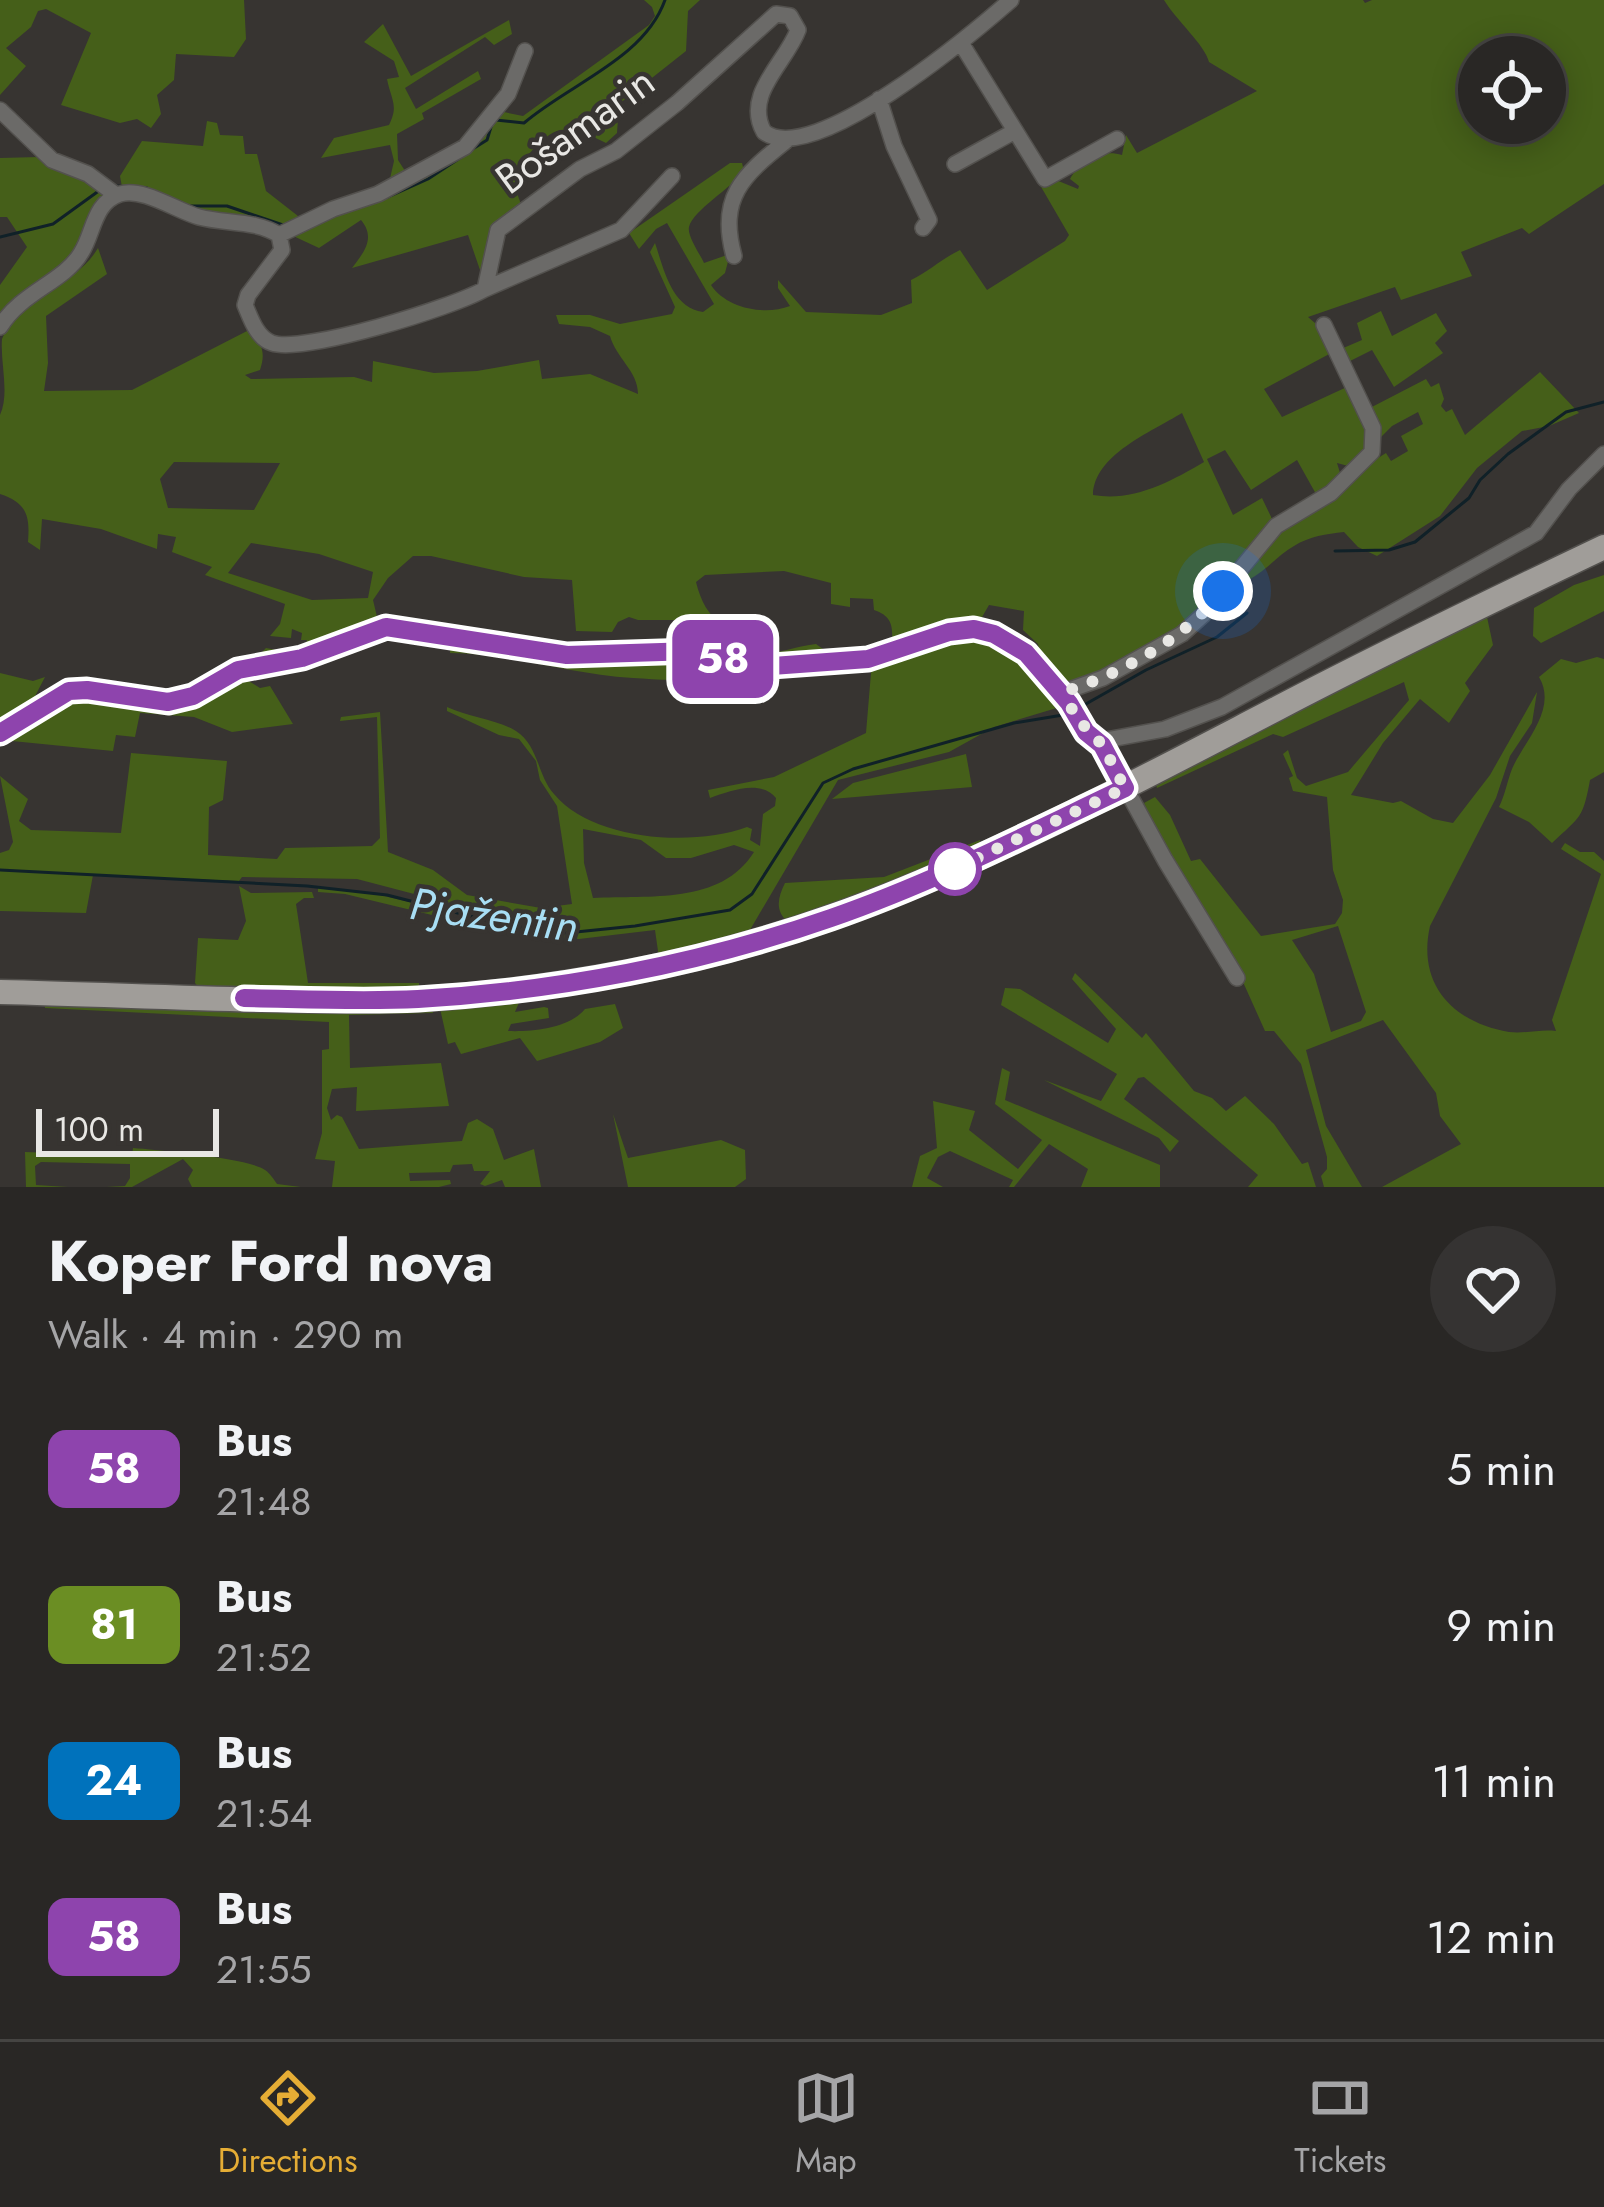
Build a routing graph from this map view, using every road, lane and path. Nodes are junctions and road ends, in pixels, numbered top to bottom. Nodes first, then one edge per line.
1 (1011, 0) edge
2 (961, 43) junction
3 (525, 51) dead end
4 (879, 99) junction
5 (0, 110) edge
6 (1015, 131) junction
7 (1117, 140) dead end
8 (786, 141) junction
9 (955, 164) dead end
10 (672, 176) dead end
11 (116, 195) junction
12 (923, 228) dead end
13 (279, 235) junction
14 (734, 256) dead end
15 (485, 290) junction
16 (1324, 325) dead end
17 (0, 327) edge
18 (1604, 454) edge
19 (1604, 547) edge
20 (1072, 710) junction
21 (0, 733) edge
22 (1102, 745) junction
23 (1125, 788) junction
24 (1237, 978) dead end
25 (0, 992) edge

1 - 2 street
2 - 4 street
2 - 6 street
3 - 13 street
4 - 8 street
4 - 12 street
5 - 11 street
6 - 7 street
6 - 9 street
8 - 14 street
8 - 15 street, Bošamarin
10 - 15 street
11 - 13 street
11 - 17 street
13 - 15 street
16 - 20 street
18 - 22 street
19 - 23 main road
20 - 21 street
20 - 22 street
22 - 23 street
23 - 24 street
23 - 25 main road

